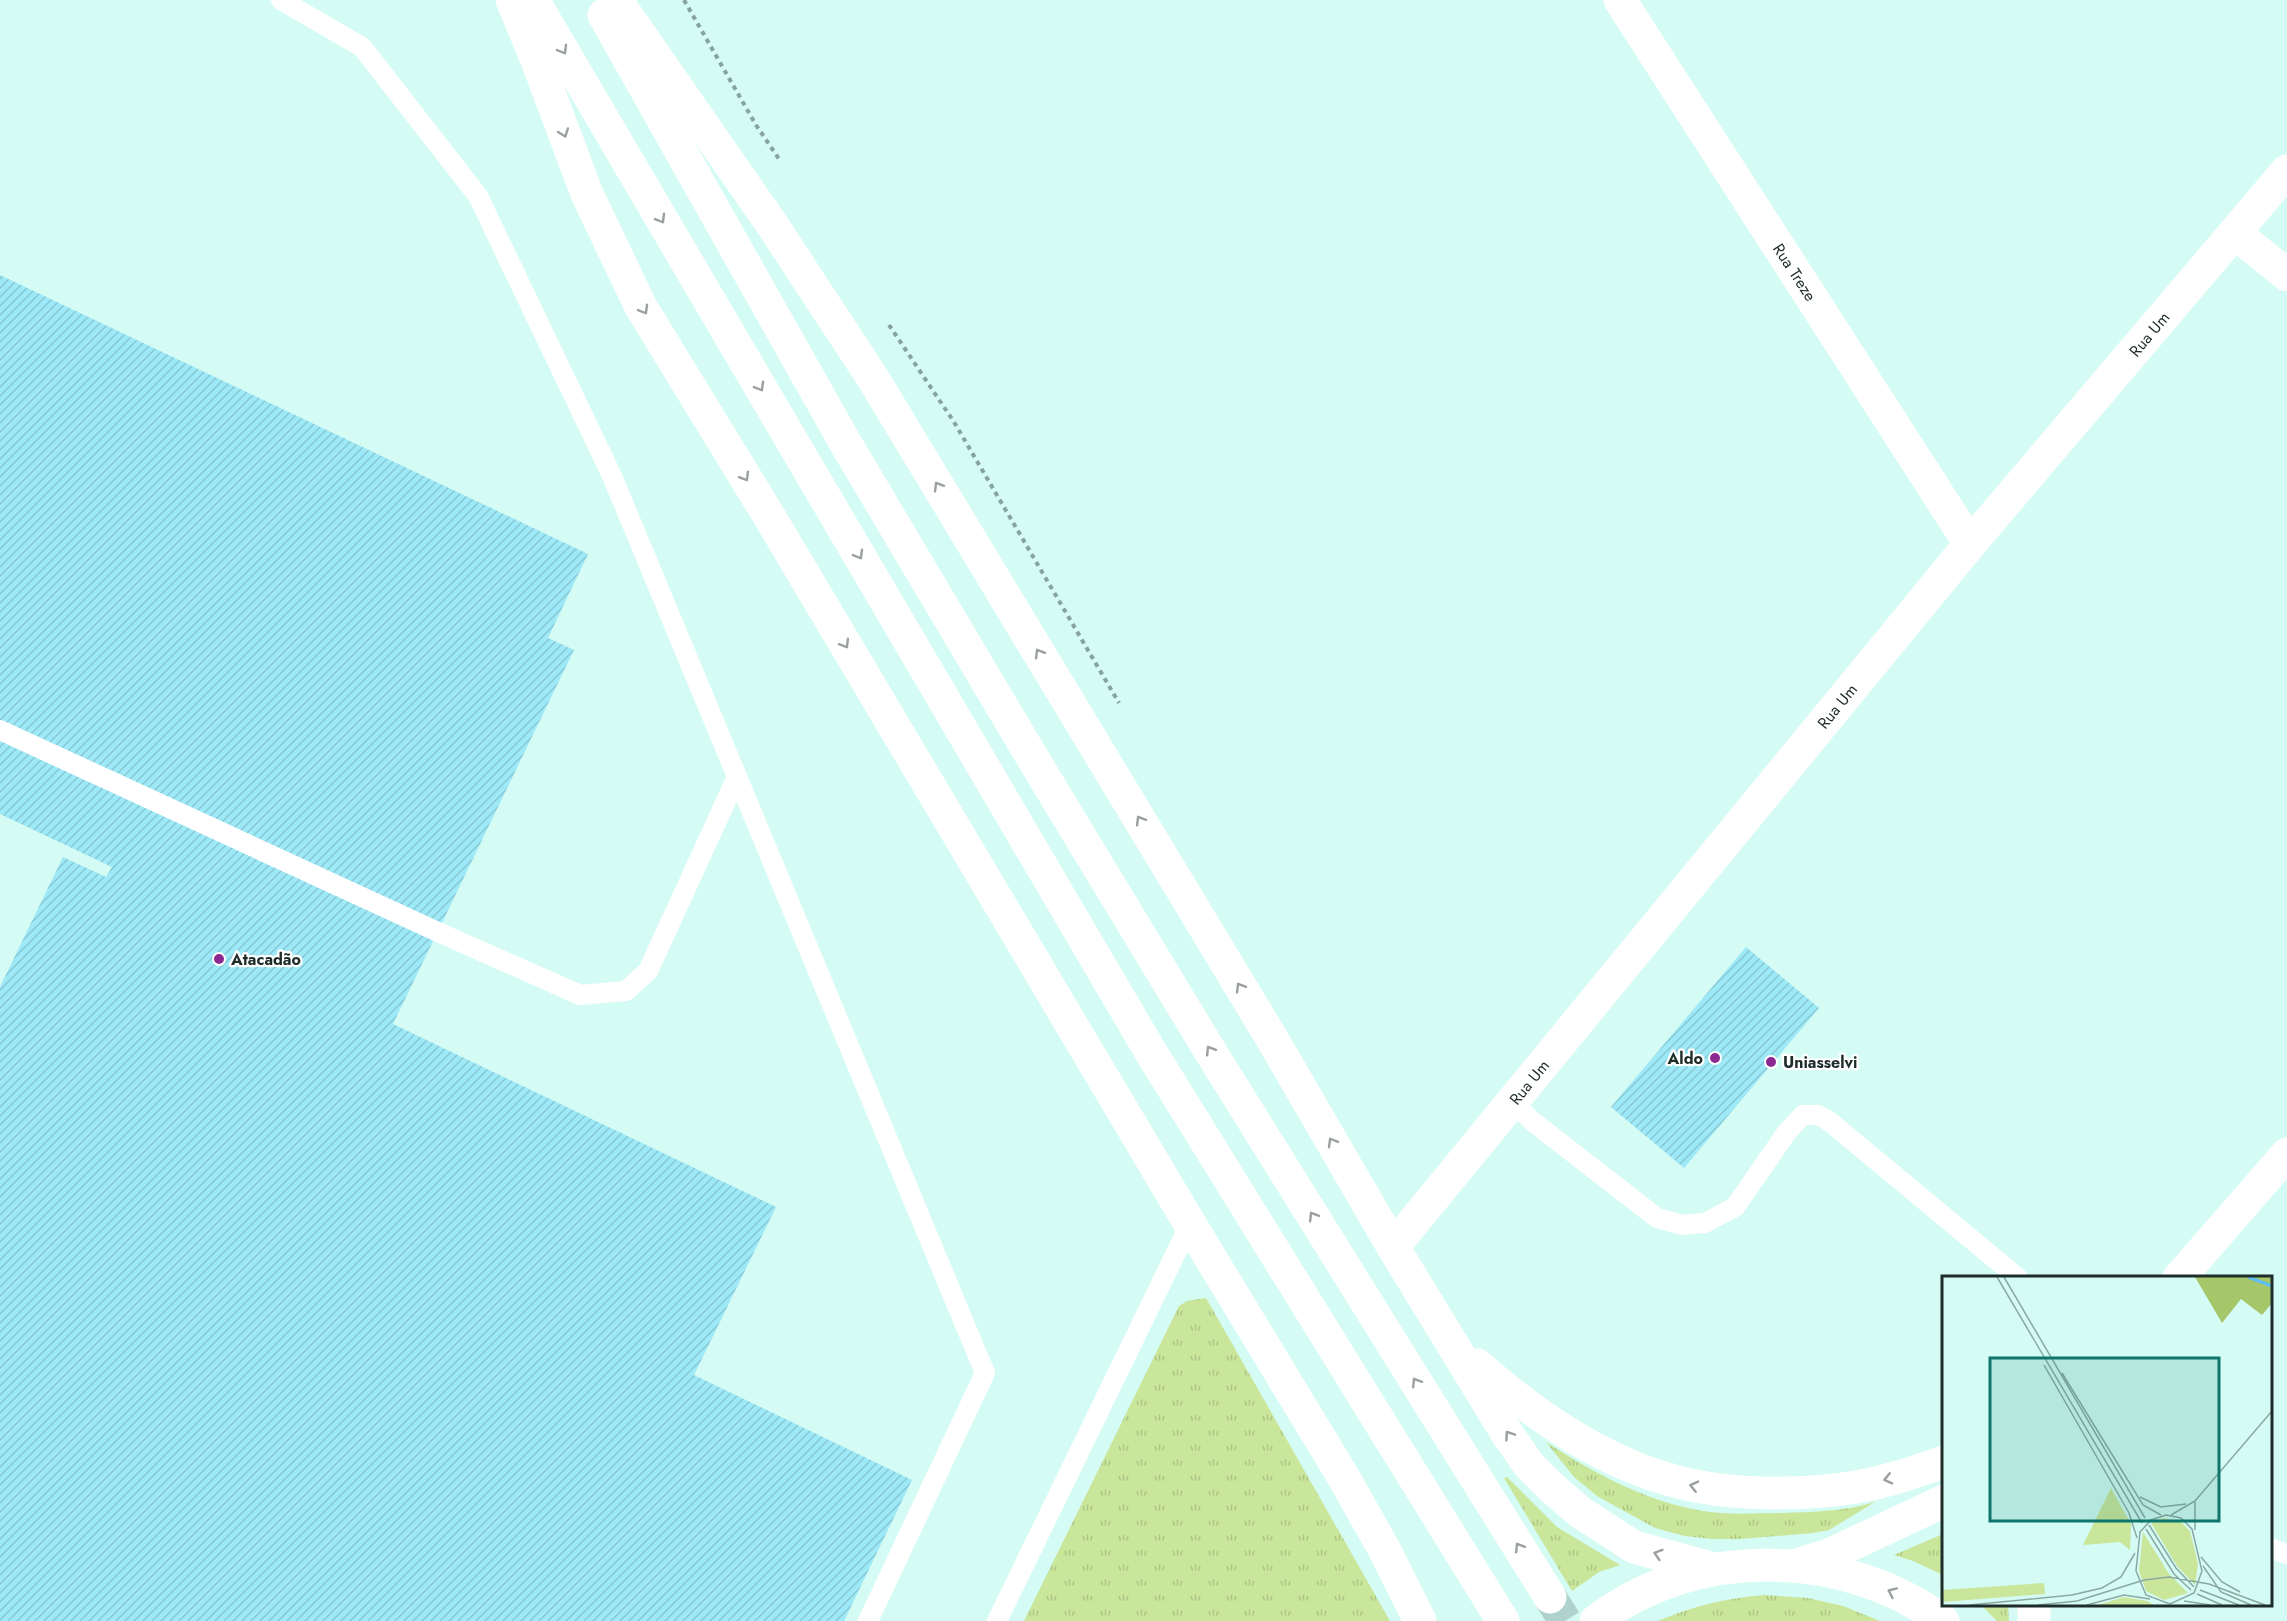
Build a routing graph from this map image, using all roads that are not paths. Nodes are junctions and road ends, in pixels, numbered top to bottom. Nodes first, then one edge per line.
1 (281, 0) edge
2 (512, 0) edge
3 (533, 0) edge
4 (595, 0) edge
5 (616, 0) edge
6 (1620, 0) edge
7 (2287, 171) edge
8 (2235, 233) junction
9 (2287, 275) edge
10 (1970, 544) junction
11 (0, 730) edge
12 (737, 777) junction
13 (1513, 1102) junction
14 (2287, 1154) edge
15 (1190, 1224) junction
16 (1394, 1247) junction
17 (2016, 1276) edge
18 (2181, 1276) edge
19 (1446, 1335) junction
20 (1942, 1463) edge
21 (1942, 1502) edge
22 (2272, 1548) edge
23 (2287, 1554) edge
24 (1794, 1566) junction
25 (1714, 1569) junction
26 (1550, 1597) tunnel mouth
27 (868, 1621) edge
28 (997, 1621) edge
29 (1420, 1621) edge
30 (1503, 1621) edge
31 (1596, 1621) edge
32 (1943, 1621) edge

1 - 12 lane
2 -> 15 main road
3 -> 30 main road
26 -> 4 main road
16 -> 5 main road
6 - 10 main road, Rua Treze
7 - 8 main road, Rua Um
8 - 9 main road
8 - 10 main road, Rua Um
10 - 13 main road, Rua Um
11 - 12 lane
12 - 27 lane
13 - 16 main road, Rua Um
13 - 17 lane
14 - 18 main road
15 - 28 lane
15 - 29 main road
16 - 19 main road
20 -> 19 main road
25 -> 19 main road
21 - 24 main road
22 - 23 lane
24 - 25 main road
32 -> 24 main road
25 - 31 main road

